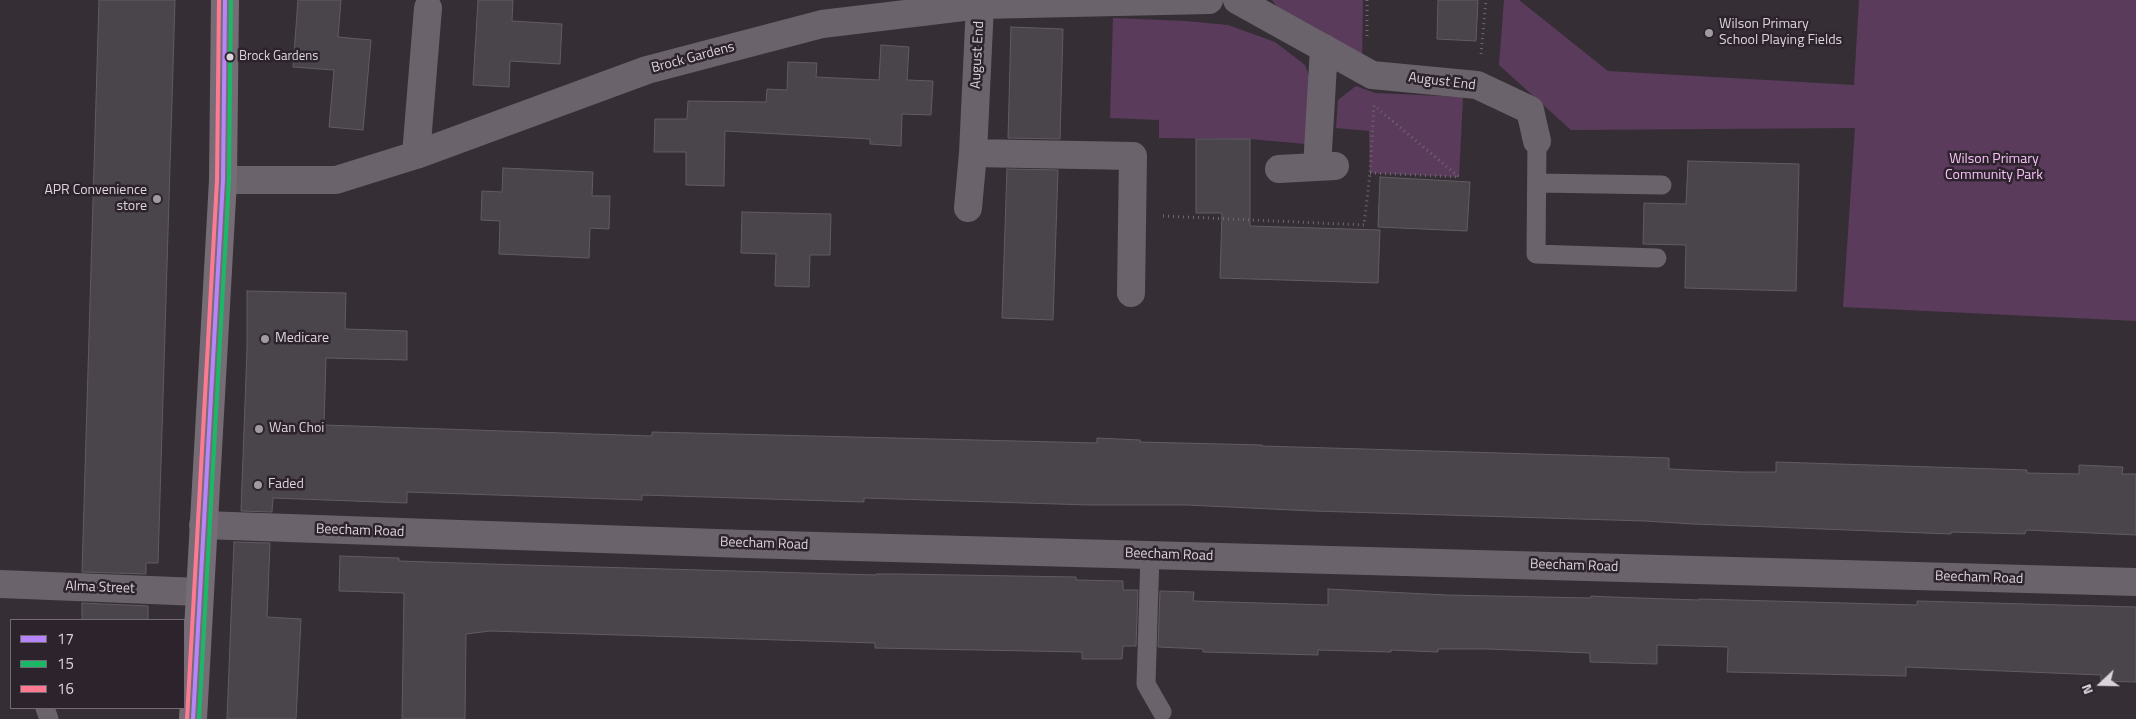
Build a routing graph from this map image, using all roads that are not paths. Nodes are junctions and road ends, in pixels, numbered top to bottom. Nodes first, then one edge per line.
1 (225, 0) edge
2 (1209, 0) edge
3 (1237, 0) edge
4 (980, 5) junction
5 (428, 8) dead end
6 (1324, 48) junction
7 (1537, 141) joint
8 (973, 153) junction
9 (416, 155) junction
10 (1279, 168) dead end
11 (223, 180) junction
12 (1537, 183) junction
13 (1662, 185) dead end
14 (968, 208) dead end
15 (1657, 258) dead end
16 (1131, 292) dead end
17 (203, 525) junction
18 (1150, 555) junction
19 (2136, 582) edge
20 (0, 584) edge
21 (200, 592) junction
22 (1162, 712) dead end
23 (193, 719) edge

1 - 11 main road
2 - 4 street, August End
3 - 6 street, August End
4 - 8 street, August End
4 - 9 street, Brock Gardens
5 - 9 street
6 - 7 street, August End
6 - 10 street
7 - 12 lane
8 - 14 street, August End
8 - 16 street
9 - 11 street, Brock Gardens
11 - 17 main road
12 - 13 lane
12 - 15 lane
17 - 18 street, Beecham Road
17 - 21 main road
18 - 19 street, Beecham Road
18 - 22 lane
20 - 21 street, Alma Street
21 - 23 main road

